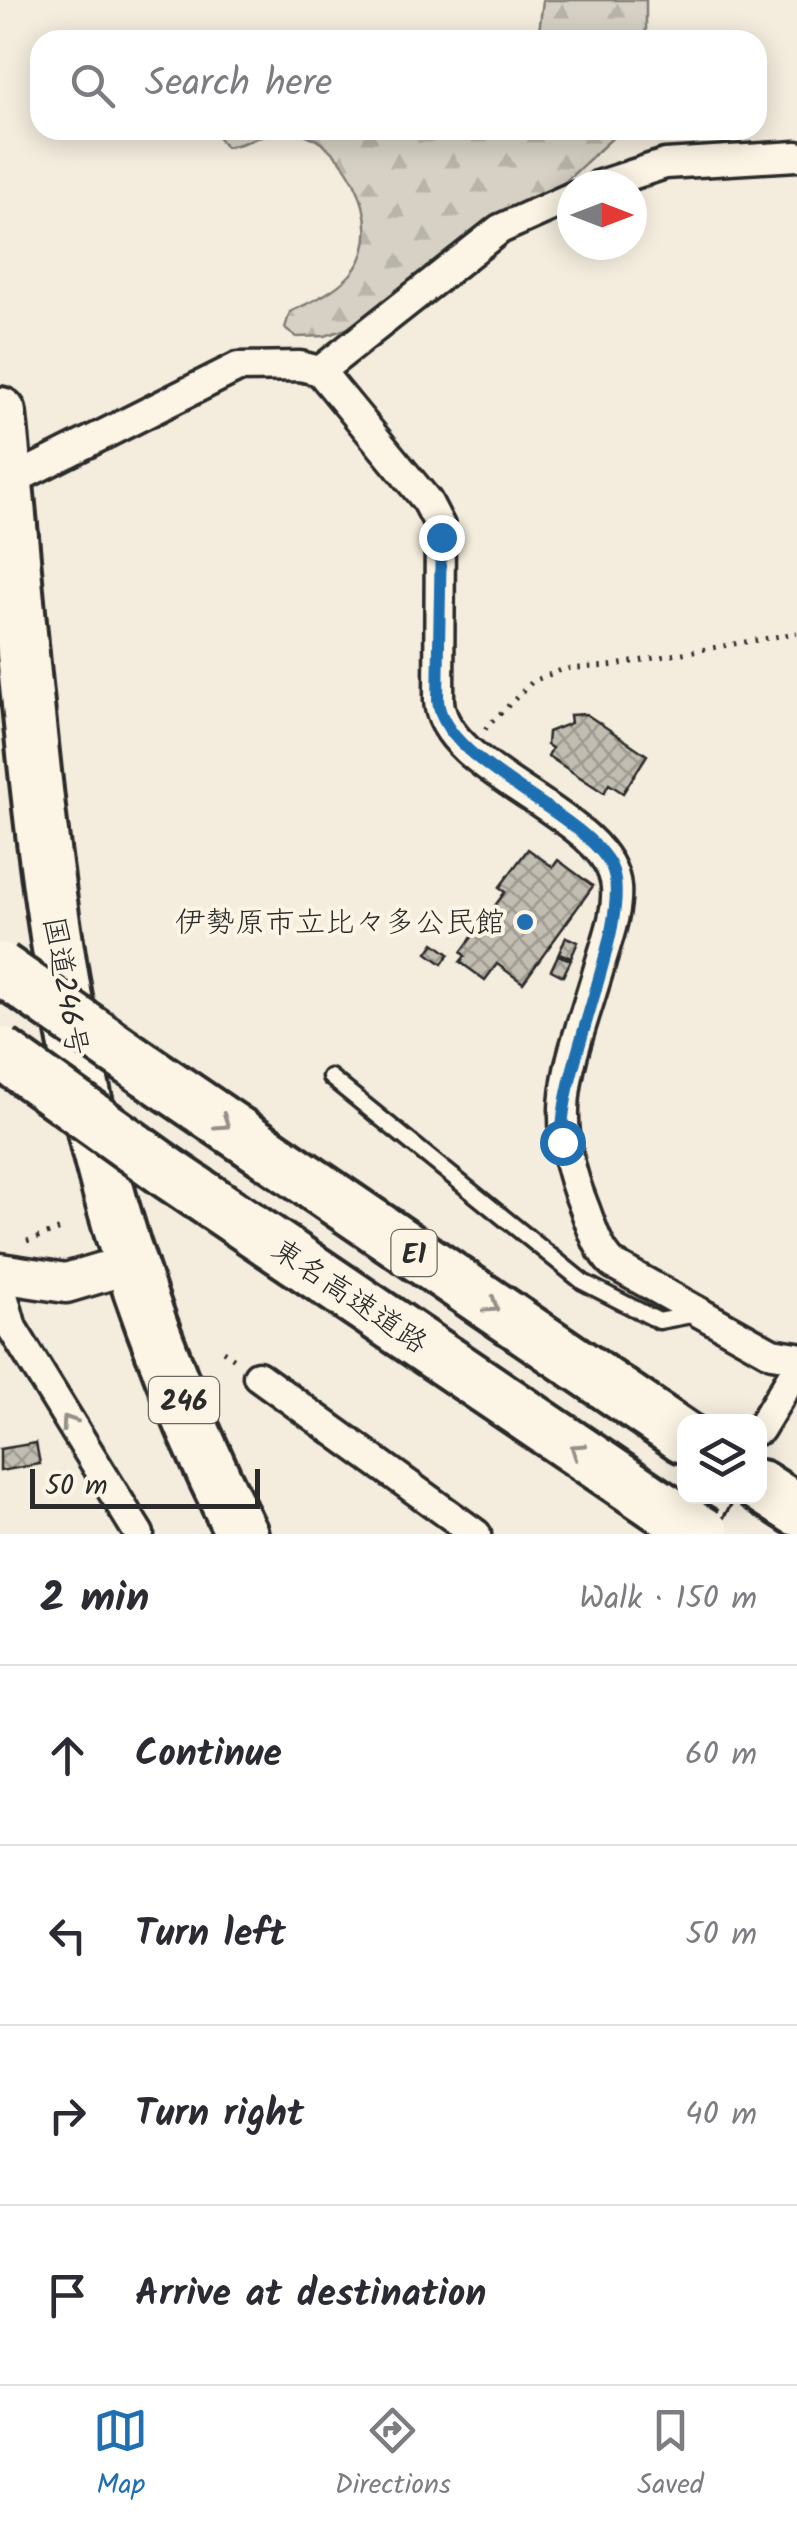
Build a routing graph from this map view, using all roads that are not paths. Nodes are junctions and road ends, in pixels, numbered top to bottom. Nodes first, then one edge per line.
1 (797, 156) edge
2 (646, 170) edge
3 (557, 204) edge
4 (320, 371) junction
5 (0, 413) edge
6 (7, 483) junction
7 (0, 968) edge
8 (0, 1052) edge
9 (330, 1077) dead end
10 (11, 1258) edge
11 (130, 1264) junction
12 (0, 1284) edge
13 (702, 1312) junction
14 (797, 1357) edge
15 (797, 1368) edge
16 (258, 1376) dead end
17 (767, 1417) edge
18 (677, 1433) edge
19 (767, 1491) edge
20 (704, 1504) edge
21 (797, 1510) edge
22 (677, 1519) edge
23 (139, 1534) edge
24 (242, 1534) edge
25 (476, 1534) edge
26 (704, 1534) edge

1 - 2 street
3 - 4 street
4 - 6 street
4 - 13 street
5 - 6 highway, 国道246号 / 246
6 - 11 highway, 国道246号 / 246
7 -> 18 highway, E1, bridge
22 -> 8 highway, 東名高速道路 / E1, bridge
9 - 13 lane
10 - 11 main road
11 - 24 highway, 国道246号 / 246
23 -> 12 street
13 - 14 street
15 - 17 street
16 - 25 street
19 - 21 highway
20 - 22 street
22 - 26 highway, 東名高速道路 / E1, bridge

